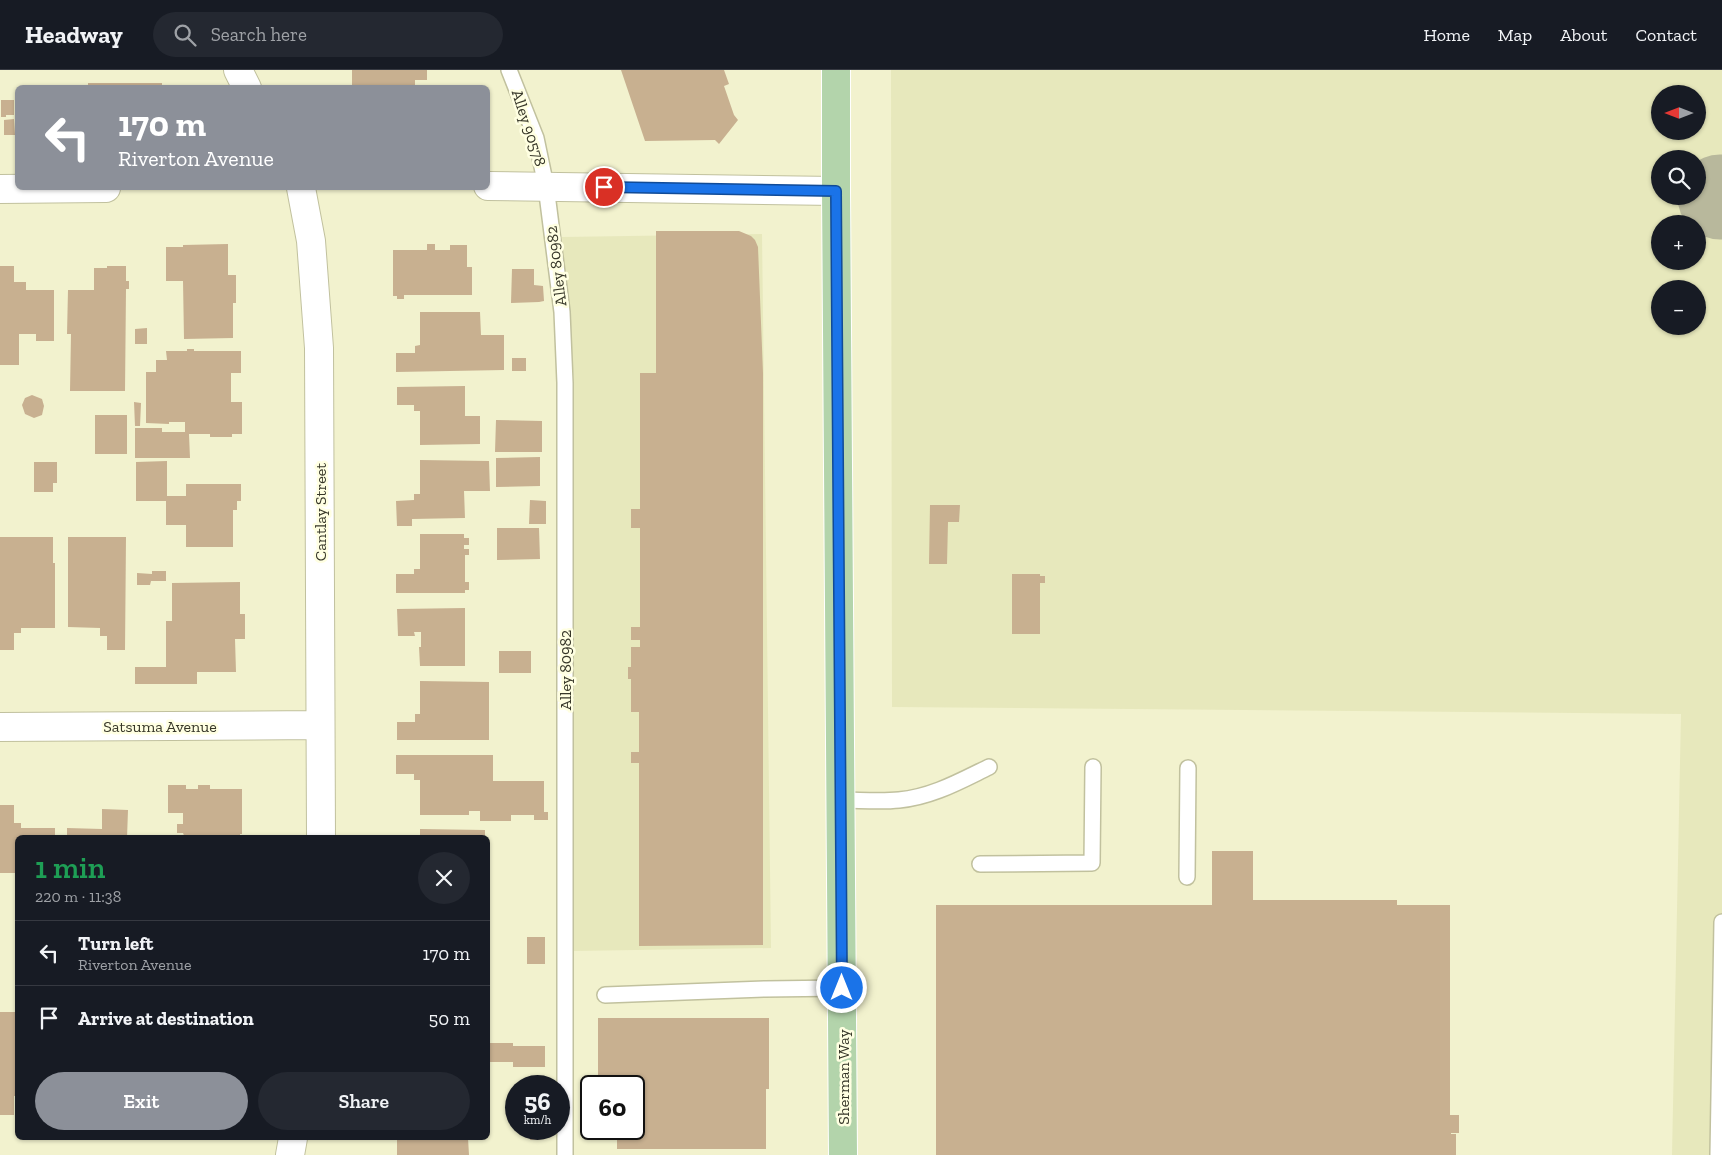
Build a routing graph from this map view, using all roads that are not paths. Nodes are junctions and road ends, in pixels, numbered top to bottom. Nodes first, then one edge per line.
1 (238, 70) edge
2 (509, 70) edge
3 (836, 70) edge
4 (246, 85) edge
5 (490, 186) edge
6 (546, 186) junction
7 (0, 189) edge
8 (15, 189) edge
9 (301, 190) edge
10 (836, 191) junction
11 (320, 725) junction
12 (0, 727) edge
13 (989, 767) dead end
14 (1093, 767) dead end
15 (1188, 768) dead end
16 (840, 800) junction
17 (321, 835) edge
18 (980, 864) dead end
19 (1187, 877) dead end
20 (1722, 922) edge
21 (842, 988) junction
22 (605, 995) dead end
23 (293, 1140) edge
24 (290, 1155) edge
25 (565, 1155) edge
26 (843, 1155) edge
27 (1718, 1155) edge

1 - 4 street
2 - 6 lane, Alley 90578
3 - 10 main road, Sherman Way
5 - 6 street
6 - 10 street
6 - 25 lane, Alley 80982
7 - 8 street
9 - 11 street, Cantlay Street
10 - 16 main road, Sherman Way
11 - 12 street, Satsuma Avenue
11 - 17 street, Cantlay Street
13 - 16 lane
14 - 18 lane
15 - 19 lane
16 - 21 main road, Sherman Way
20 - 27 lane
21 - 22 lane
21 - 26 main road, Sherman Way
23 - 24 street

